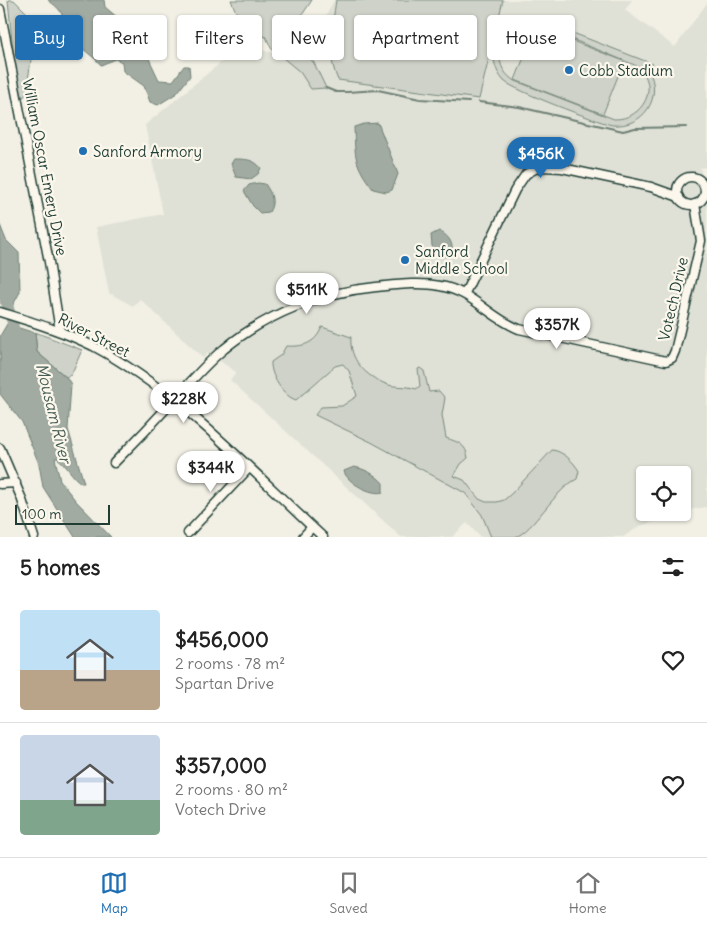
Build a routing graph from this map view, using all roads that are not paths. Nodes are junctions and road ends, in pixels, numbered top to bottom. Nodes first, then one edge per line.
1 (0, 9) edge
2 (705, 182) edge
3 (679, 197) junction
4 (695, 204) junction
5 (465, 293) junction
6 (0, 312) edge
7 (60, 331) junction
8 (174, 400) junction
9 (0, 448) edge
10 (114, 463) dead end
11 (249, 468) junction
12 (16, 483) junction
13 (0, 484) edge
14 (312, 527) junction
15 (188, 533) dead end
16 (34, 537) edge
17 (303, 537) edge
18 (323, 537) edge

1 - 7 street, William Oscar Emery Drive
2 - 3 street
2 - 4 street
3 - 4 street
3 - 5 street
4 - 5 street, Votech Drive
5 - 8 street
6 - 7 street, River Street
7 - 8 street, River Street
8 - 10 street
8 - 11 street, River Street
9 - 12 street
11 - 14 street, River Street
11 - 15 street
12 - 13 street
12 - 16 street
14 - 17 street
14 - 18 street, River Street

